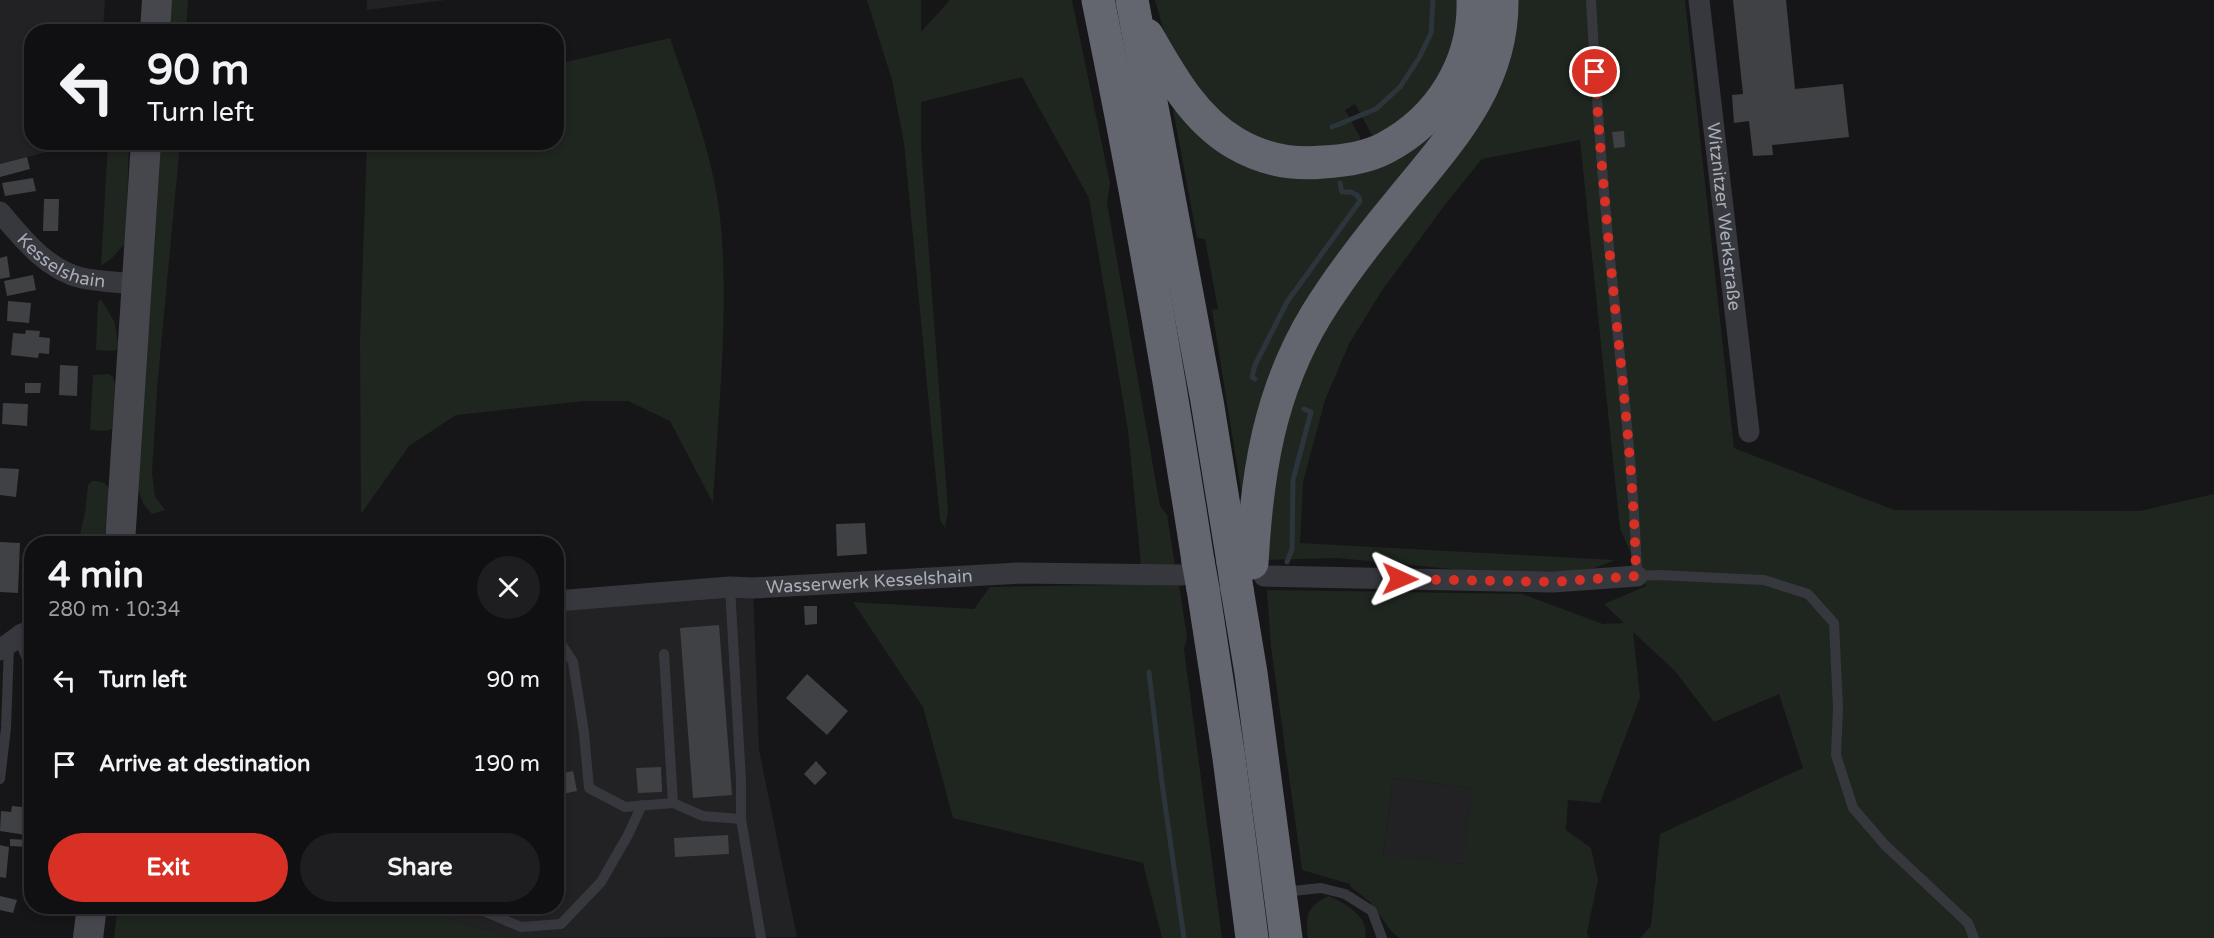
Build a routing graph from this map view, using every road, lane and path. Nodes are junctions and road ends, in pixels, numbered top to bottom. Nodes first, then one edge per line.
1 (138, 0) edge
2 (157, 0) edge
3 (1098, 0) edge
4 (1473, 0) edge
5 (1502, 0) edge
6 (1591, 0) edge
7 (1699, 0) edge
8 (1133, 6) edge
9 (139, 24) edge
10 (156, 24) edge
11 (146, 150) edge
12 (0, 212) edge
13 (138, 284) junction
14 (1749, 432) dead end
15 (120, 536) edge
16 (1194, 575) junction
17 (1248, 576) junction
18 (1636, 576) junction
19 (730, 587) junction
20 (564, 600) edge
21 (16, 640) edge
22 (564, 648) edge
23 (664, 654) dead end
24 (0, 779) edge
25 (673, 803) junction
26 (642, 805) junction
27 (741, 819) junction
28 (1280, 892) junction
29 (91, 914) edge
30 (491, 914) edge
31 (88, 938) edge
32 (761, 938) edge
33 (1252, 938) edge
34 (1286, 938) edge
35 (1382, 938) edge
36 (1974, 938) edge

1 - 9 main road
2 - 10 main road
3 - 16 highway
4 - 8 highway
5 - 17 highway
6 - 18 lane
7 - 14 street, Witznitzer Werkstraße
8 - 17 highway
11 - 13 main road
12 - 13 street, Kesselshain
13 - 15 main road
16 - 19 street, Wasserwerk Kesselshain
16 - 33 highway
17 - 18 street
17 - 28 highway
18 - 36 lane
19 - 20 street, Wasserwerk Kesselshain
19 - 27 lane
21 - 24 lane
22 - 26 lane
23 - 25 lane
25 - 26 lane
25 - 27 lane
26 - 30 lane
27 - 32 lane
28 - 34 highway
28 - 35 lane
29 - 31 main road

